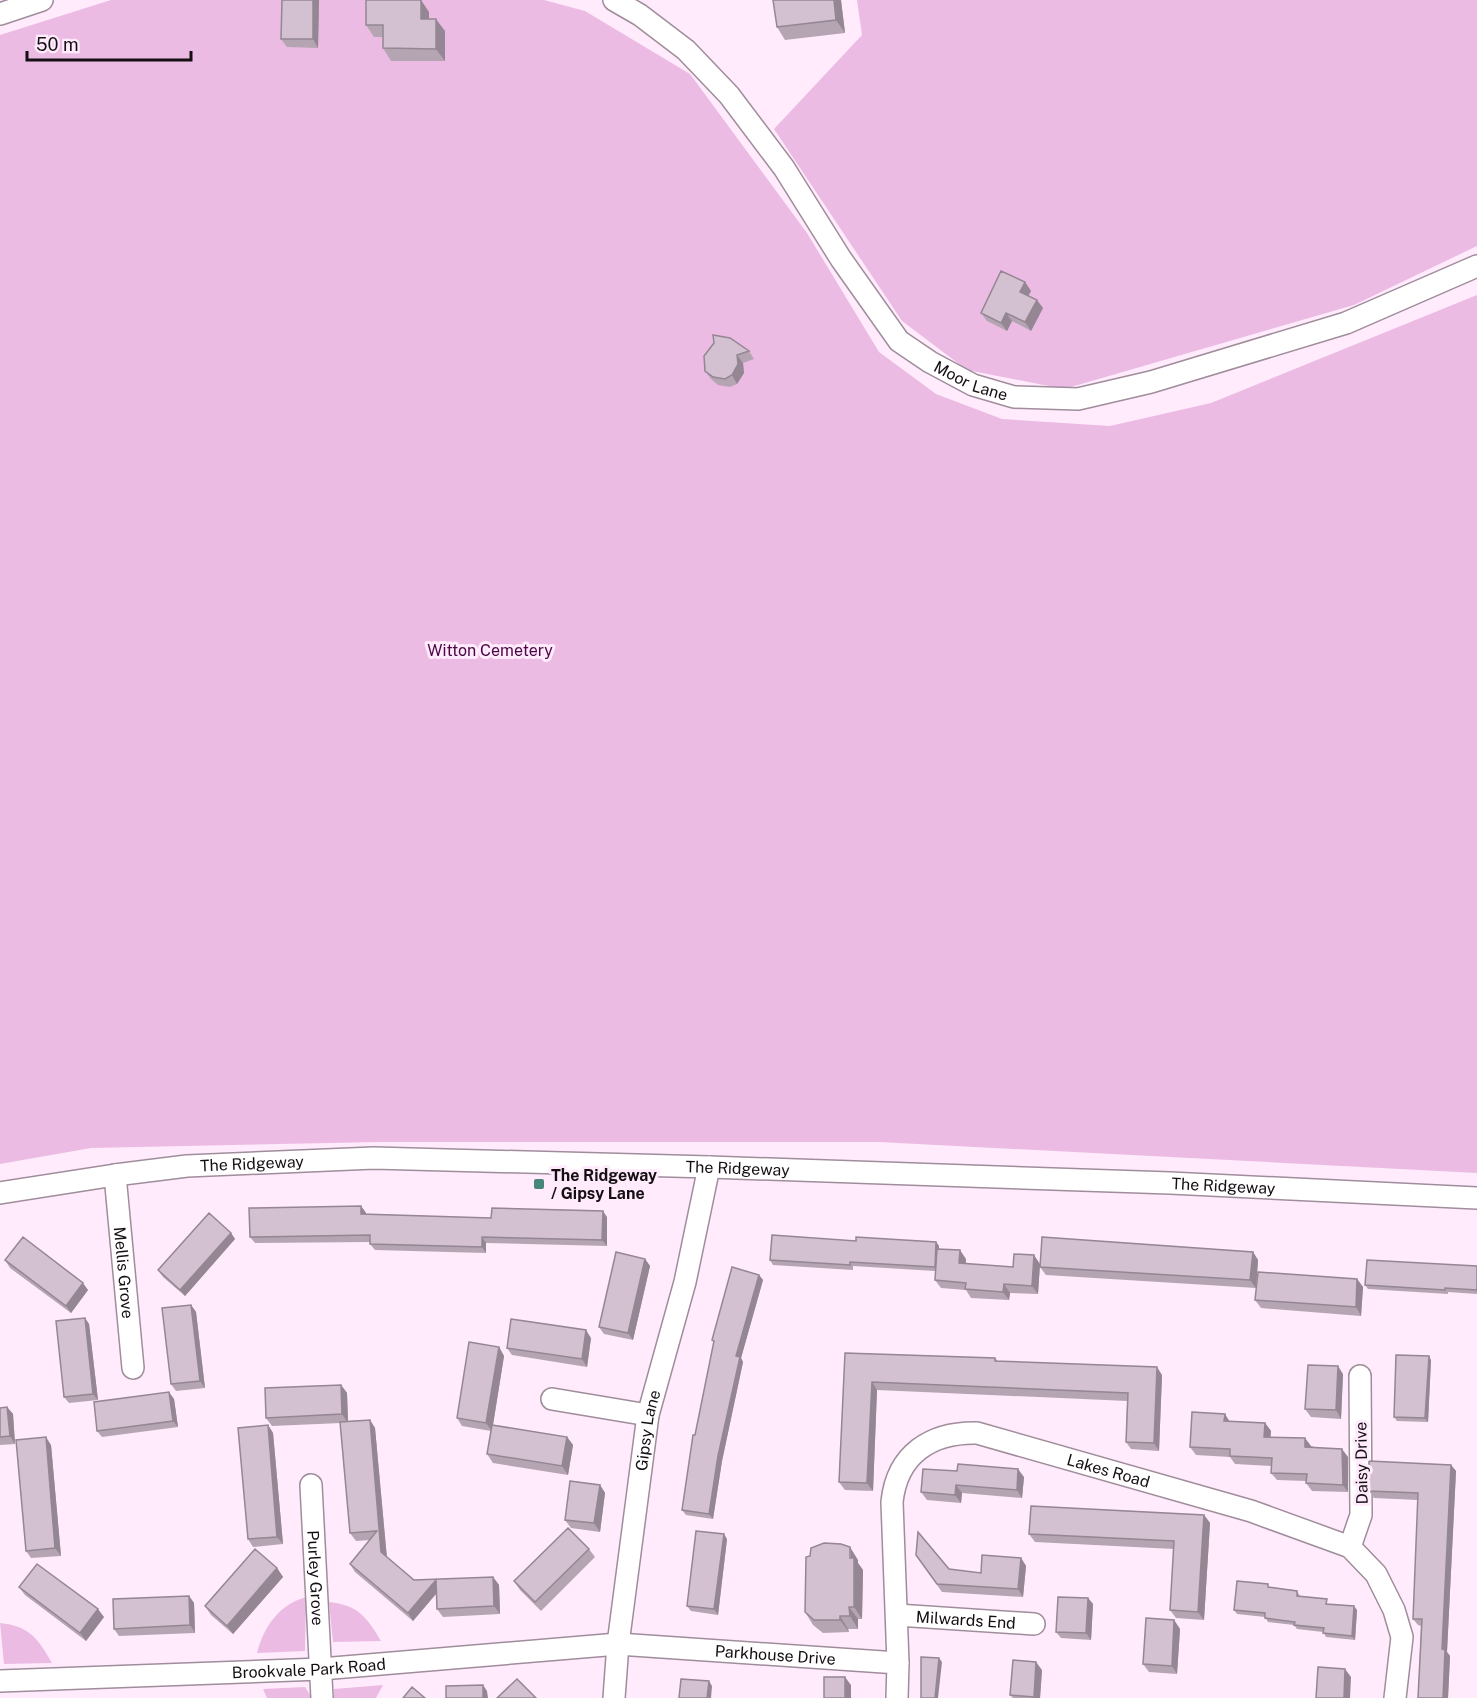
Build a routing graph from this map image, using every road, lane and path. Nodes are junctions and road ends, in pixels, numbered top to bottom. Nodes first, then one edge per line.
1 (42, 0) edge
2 (614, 0) edge
3 (0, 14) edge
4 (1477, 266) edge
5 (710, 1167) junction
6 (115, 1175) junction
7 (0, 1193) edge
8 (1477, 1198) edge
9 (133, 1368) dead end
10 (1360, 1376) dead end
11 (552, 1398) dead end
12 (648, 1415) junction
13 (311, 1485) dead end
14 (1350, 1547) junction
15 (897, 1615) junction
16 (1034, 1624) dead end
17 (618, 1644) junction
18 (898, 1663) junction
19 (321, 1670) junction
20 (0, 1681) edge
21 (322, 1698) edge
22 (614, 1698) edge
23 (897, 1698) edge
24 (1395, 1698) edge

1 - 3 street
2 - 4 street, Moor Lane
5 - 6 street, The Ridgeway
5 - 8 street, The Ridgeway
5 - 12 street, Gipsy Lane
6 - 7 street, The Ridgeway
6 - 9 street, Mellis Grove
10 - 14 street, Daisy Drive
11 - 12 street
12 - 17 street, Gipsy Lane
13 - 19 street, Purley Grove
14 - 15 street, Lakes Road
14 - 24 street, Lakes Road
15 - 16 street, Milwards End
15 - 18 street, Lakes Road
17 - 18 street, Parkhouse Drive
17 - 19 street, Brookvale Park Road
17 - 22 street, Gipsy Lane
18 - 23 street
19 - 20 street, Brookvale Park Road
19 - 21 street, Purley Grove

